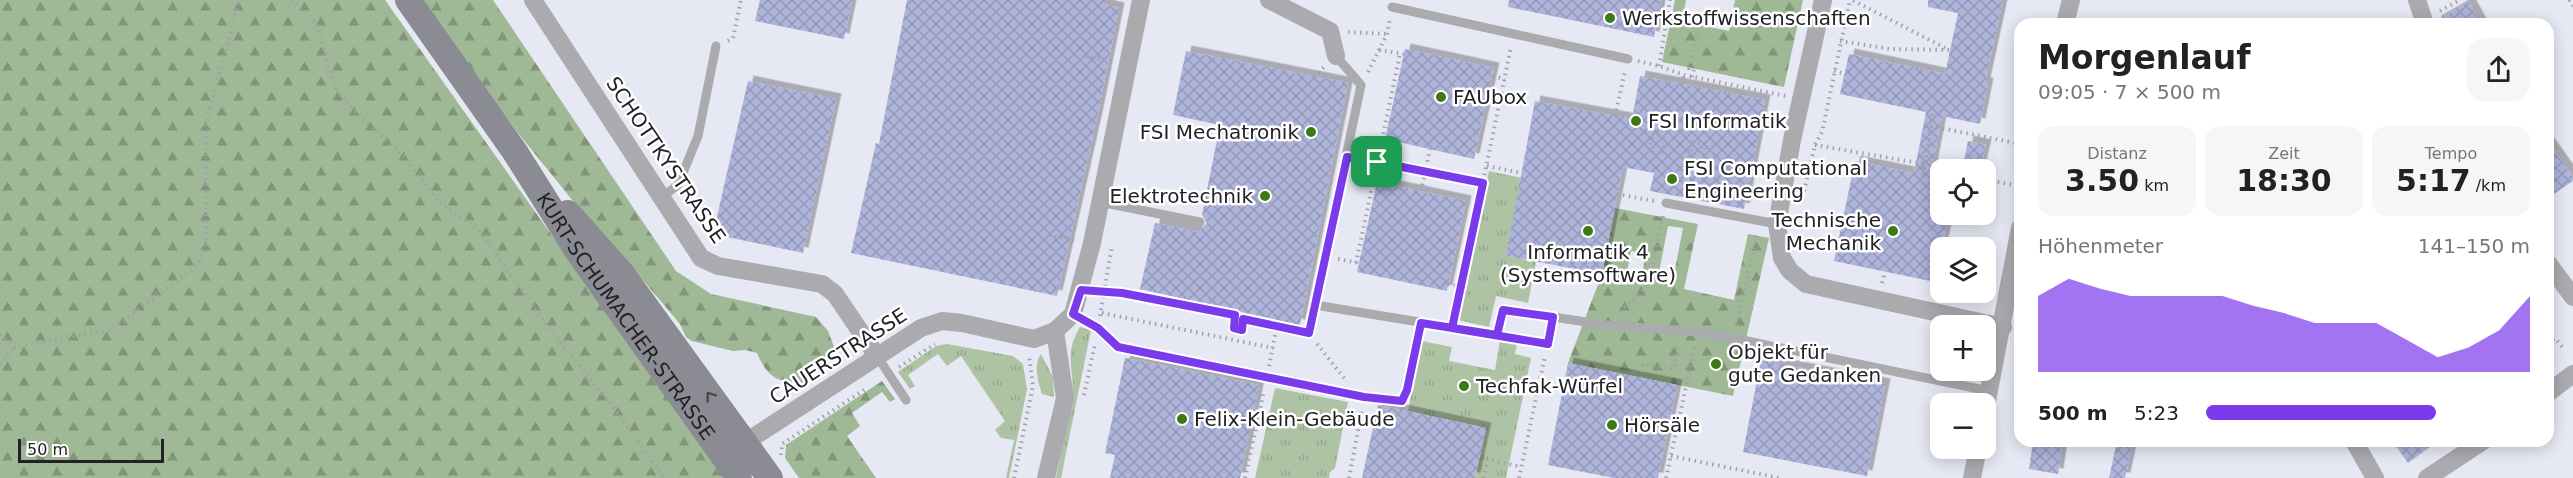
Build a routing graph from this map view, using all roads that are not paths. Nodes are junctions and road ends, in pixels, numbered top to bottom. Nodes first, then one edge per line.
1 (408, 0) edge
2 (533, 0) edge
3 (1141, 0) edge
4 (1269, 0) edge
5 (1823, 0) edge
6 (2071, 0) edge
7 (2417, 0) edge
8 (1392, 7) road end
9 (2066, 18) edge
10 (2423, 18) edge
11 (716, 46) road end
12 (1336, 56) joint
13 (1628, 59) road end
14 (662, 197) junction
15 (1100, 202) junction
16 (1666, 203) road end
17 (1200, 222) dead end
18 (1769, 223) junction
19 (2014, 261) edge
20 (2554, 271) edge
21 (2573, 297) edge
22 (1315, 305) junction
23 (1073, 314) junction
24 (2002, 327) junction
25 (1055, 331) junction
26 (1309, 333) road end
27 (877, 356) junction
28 (2573, 374) edge
29 (2554, 388) edge
30 (1967, 393) edge
31 (1989, 393) edge
32 (1364, 397) road end
33 (906, 400) dead end
34 (2358, 447) edge
35 (2474, 447) edge
36 (734, 450) junction
37 (1976, 459) edge
38 (739, 478) edge
39 (770, 478) edge
40 (1046, 478) edge
41 (1972, 478) edge
42 (2376, 478) edge
43 (2427, 478) edge

1 - 36 main road, KURT-SCHUMACHER-STRASSE
2 - 14 street, SCHOTTKYSTRASSE
3 - 15 street
4 - 12 street
5 - 18 street
6 - 9 street
7 - 10 street
8 - 13 lane
11 - 14 lane
12 - 22 lane
14 - 27 street, SCHOTTKYSTRASSE
15 - 17 lane
15 - 23 street
16 - 18 lane
18 - 24 street
19 - 24 street
20 - 21 street
22 - 26 lane
22 - 30 lane
23 - 25 street
23 - 32 lane
24 - 31 street
25 - 27 street, CAUERSTRASSE
25 - 40 street
27 - 33 lane
27 - 36 street, CAUERSTRASSE
28 - 29 street
34 - 42 street
35 - 43 street
36 - 38 main road, KURT-SCHUMACHER-STRASSE
36 - 39 main road, KURT-SCHUMACHER-STRASSE
37 - 41 street

